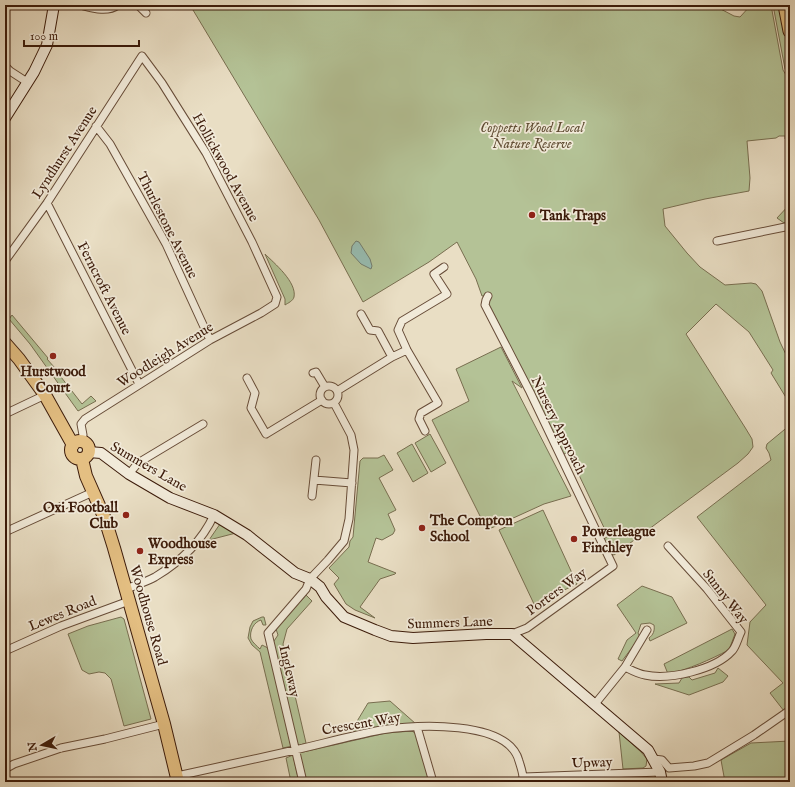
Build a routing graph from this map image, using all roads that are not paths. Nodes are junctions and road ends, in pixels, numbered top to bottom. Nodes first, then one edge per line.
1 (54, 5) edge
2 (80, 5) edge
3 (118, 5) edge
4 (138, 5) edge
5 (785, 5) edge
6 (146, 13) dead end
7 (790, 31) edge
8 (142, 56) joint
9 (5, 66) edge
10 (27, 82) junction
11 (5, 118) edge
12 (96, 126) junction
13 (46, 203) junction
14 (790, 226) edge
15 (717, 241) dead end
16 (5, 260) edge
17 (444, 267) dead end
18 (488, 296) dead end
19 (277, 297) joint
20 (361, 314) dead end
21 (210, 340) junction
22 (5, 343) edge
23 (407, 350) junction
24 (392, 356) junction
25 (313, 373) dead end
26 (247, 378) dead end
27 (140, 384) junction
28 (325, 387) junction
29 (337, 391) junction
30 (45, 396) junction
31 (322, 400) junction
32 (334, 403) junction
33 (5, 414) edge
34 (203, 424) dead end
35 (425, 431) dead end
36 (78, 443) junction
37 (86, 456) junction
38 (316, 460) dead end
39 (129, 474) junction
40 (314, 480) junction
41 (352, 483) junction
42 (93, 492) junction
43 (312, 496) dead end
44 (214, 515) junction
45 (5, 532) edge
46 (668, 546) dead end
47 (614, 566) joint
48 (310, 579) junction
49 (126, 589) junction
50 (130, 601) junction
51 (648, 630) dead end
52 (512, 634) junction
53 (5, 651) edge
54 (625, 667) junction
55 (595, 704) junction
56 (790, 710) edge
57 (164, 724) junction
58 (417, 727) junction
59 (296, 750) junction
60 (654, 759) junction
61 (5, 769) edge
62 (661, 777) edge
63 (177, 779) edge
64 (523, 780) edge
65 (303, 782) edge
66 (433, 782) edge

1 - 10 street
2 - 3 street
4 - 6 street
5 - 7 highway
8 - 12 street, Lyndhurst Avenue
8 - 19 street, Hollickwood Avenue
9 - 10 street
10 - 11 street
12 - 13 street, Lyndhurst Avenue
12 - 21 street, Thurlestone Avenue
13 - 16 street, Lyndhurst Avenue
13 - 27 street, Ferncroft Avenue
14 - 15 street
17 - 23 street
18 - 47 street, Nursery Approach
19 - 21 street, Woodleigh Avenue
20 - 24 street
21 - 27 street, Woodleigh Avenue
22 - 30 main road, Woodhouse Road
23 - 24 street
23 - 35 street
24 - 29 street
25 - 28 street
26 - 31 street
27 - 36 street, Woodleigh Avenue
28 - 29 street
28 - 31 street
29 - 32 street
30 - 33 street
30 - 36 main road, Woodhouse Road
31 - 32 street
32 - 41 street
34 - 39 street
36 - 37 main road, Woodhouse Road
37 - 39 street, Summers Lane
37 - 42 main road, Woodhouse Road
38 - 40 street
39 - 44 street, Summers Lane
40 - 41 street
40 - 43 street
41 - 48 street
42 - 45 street
42 - 49 main road, Woodhouse Road
44 - 48 street, Summers Lane
44 - 49 street
46 - 54 street, Sunny Way
47 - 52 street, Porters Way
48 - 52 street, Summers Lane
48 - 59 street, Ingleway
49 - 50 main road, Woodhouse Road
50 - 53 street, Lewes Road
50 - 57 main road, Woodhouse Road
51 - 54 street
52 - 55 street, Summers Lane
54 - 55 street
55 - 60 street, Summers Lane
56 - 60 street, Summers Lane
57 - 61 street
57 - 63 main road, Woodhouse Road
58 - 59 street, Crescent Way
58 - 64 street, Crescent Way
58 - 66 street
59 - 63 street, Crescent Way
59 - 65 street, Ingleway
60 - 62 street, Summers Lane
62 - 64 street, Upway

